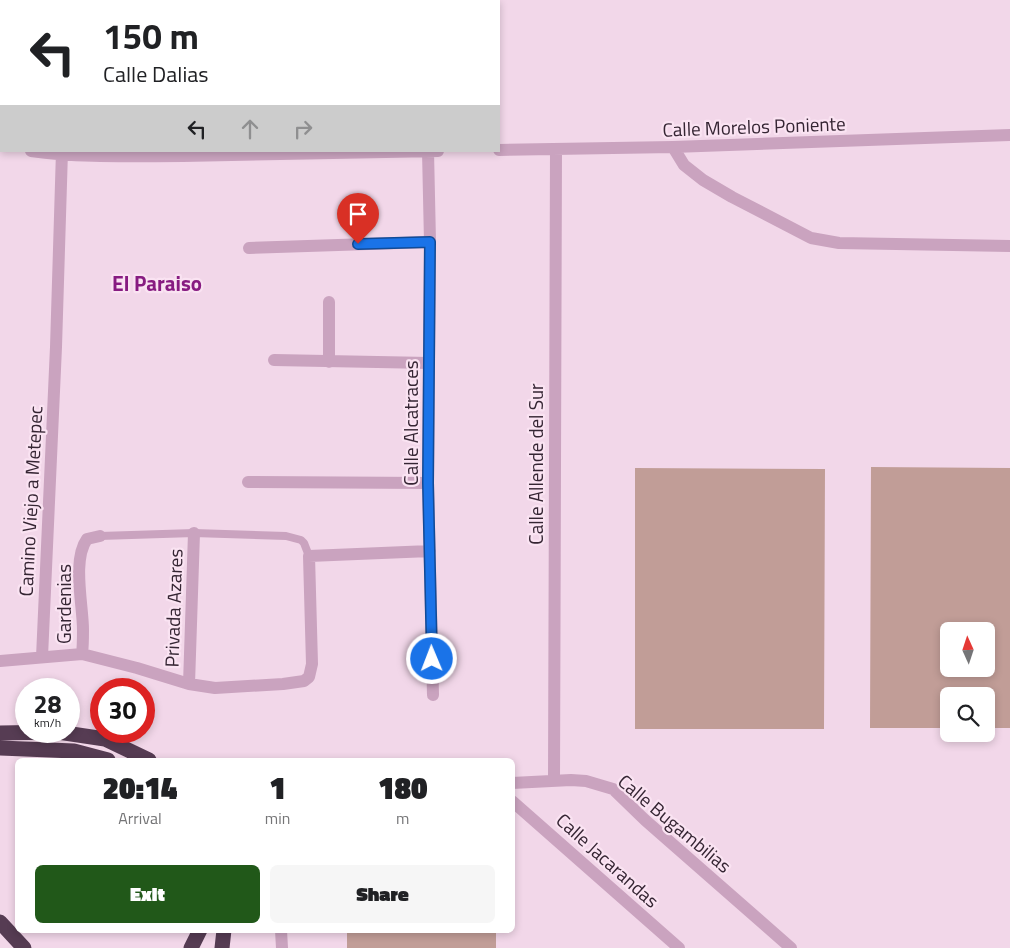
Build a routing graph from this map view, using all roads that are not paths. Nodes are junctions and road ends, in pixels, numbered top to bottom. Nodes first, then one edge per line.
1 (1010, 135) edge
2 (673, 147) junction
3 (556, 148) junction
4 (500, 150) edge
5 (46, 152) edge
6 (352, 152) edge
7 (428, 152) edge
8 (62, 153) edge
9 (275, 153) edge
10 (141, 154) edge
11 (430, 242) junction
12 (1010, 246) edge
13 (249, 248) dead end
14 (329, 302) dead end
15 (274, 360) dead end
16 (329, 362) junction
17 (429, 363) junction
18 (248, 482) dead end
19 (428, 483) junction
20 (194, 533) junction
21 (100, 536) joint
22 (430, 551) junction
23 (310, 556) junction
24 (82, 654) junction
25 (42, 657) junction
26 (0, 661) edge
27 (190, 684) junction
28 (433, 695) dead end
29 (4, 741) edge
30 (100, 758) edge
31 (145, 758) edge
32 (554, 780) junction
33 (515, 783) edge
34 (515, 804) edge
35 (0, 922) edge
36 (198, 933) edge
37 (224, 933) edge
38 (281, 933) edge
39 (24, 948) edge
40 (191, 948) edge
41 (222, 948) edge
42 (282, 948) edge
43 (679, 948) edge
44 (791, 948) edge

1 - 2 street, Calle Morelos Poniente
2 - 3 street, Calle Morelos Poniente
2 - 12 street
3 - 4 street, Calle Morelos Poniente
3 - 32 street, Calle Allende del Sur
5 - 8 street
6 - 9 street
7 - 11 street, Calle Alcatraces
8 - 10 street
8 - 25 street, Camino Viejo a Metepec
9 - 10 street
11 - 13 street
11 - 17 street, Calle Alcatraces
14 - 16 street
15 - 16 street
16 - 17 street
17 - 19 street, Calle Alcatraces
18 - 19 street
19 - 22 street, Calle Alcatraces
20 - 21 lane
20 - 23 lane
20 - 27 street, Privada Azares
21 - 24 street, Gardenias
22 - 23 street
22 - 28 street, Calle Alcatraces
23 - 27 street
24 - 25 street
24 - 27 street
25 - 26 street
29 - 30 highway
29 - 31 highway
32 - 33 street, Calle Bugambilias
32 - 44 street, Calle Bugambilias
34 - 43 street, Calle Jacarandas
35 - 39 highway
36 - 40 highway
37 - 41 highway
38 - 42 street

